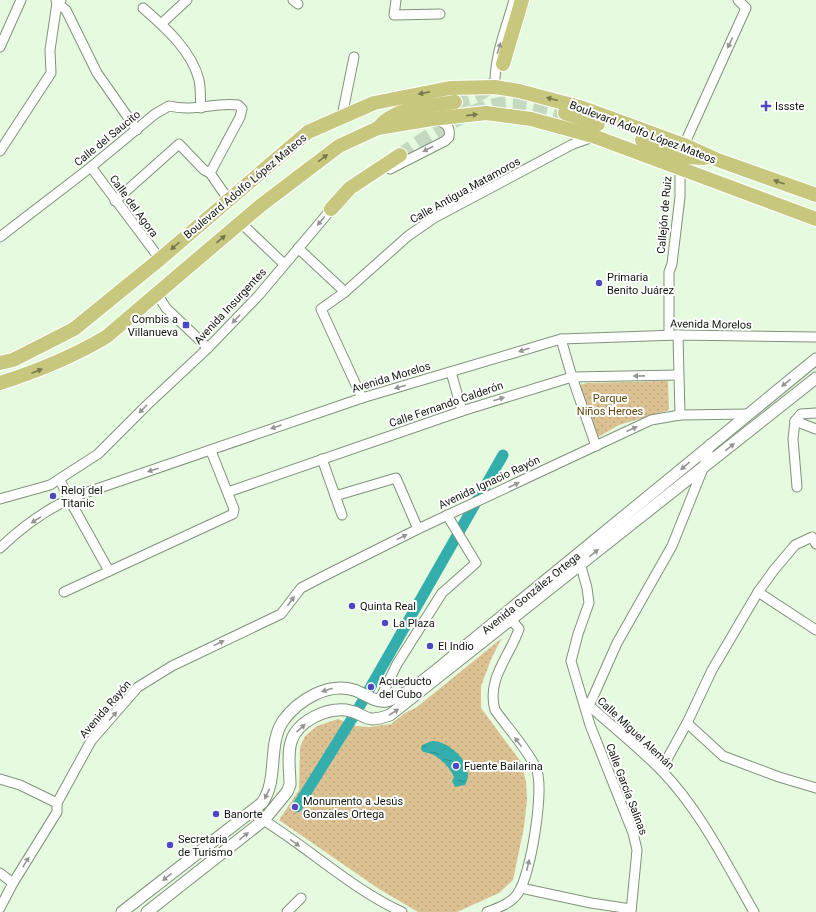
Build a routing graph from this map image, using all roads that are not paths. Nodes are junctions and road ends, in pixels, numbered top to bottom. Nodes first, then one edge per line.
1 (21, 0) edge
2 (187, 0) edge
3 (396, 0) edge
4 (514, 0) edge
5 (522, 0) edge
6 (738, 0) edge
7 (58, 1) edge
8 (143, 8) dead end
9 (440, 14) dead end
10 (161, 24) junction
11 (0, 47) edge
12 (354, 57) dead end
13 (502, 64) dead end
14 (495, 87) junction
15 (455, 102) tunnel mouth
16 (201, 108) junction
17 (565, 113) tunnel mouth
18 (342, 116) junction
19 (432, 119) junction
20 (378, 128) junction
21 (137, 130) junction
22 (593, 136) junction
23 (684, 145) junction
24 (0, 151) edge
25 (400, 155) tunnel mouth
26 (714, 159) junction
27 (91, 167) junction
28 (680, 168) junction
29 (210, 173) junction
30 (816, 195) edge
31 (228, 199) junction
32 (115, 201) junction
33 (331, 209) junction
34 (816, 219) edge
35 (241, 223) junction
36 (0, 237) edge
37 (298, 248) junction
38 (160, 259) junction
39 (284, 264) junction
40 (345, 292) junction
41 (157, 294) junction
42 (674, 335) junction
43 (816, 337) edge
44 (561, 339) junction
45 (208, 348) junction
46 (816, 359) edge
47 (6, 361) edge
48 (0, 367) edge
49 (451, 372) junction
50 (678, 375) junction
51 (572, 377) junction
52 (816, 378) edge
53 (0, 383) edge
54 (362, 398) junction
55 (462, 411) junction
56 (814, 413) edge
57 (748, 414) junction
58 (680, 415) junction
59 (795, 421) junction
60 (816, 429) edge
61 (710, 444) junction
62 (596, 446) junction
63 (210, 451) junction
64 (322, 459) junction
65 (704, 466) junction
66 (60, 480) junction
67 (797, 487) dead end
68 (228, 492) junction
69 (335, 496) junction
70 (0, 499) edge
71 (69, 499) junction
72 (447, 515) junction
73 (342, 516) dead end
74 (418, 529) junction
75 (816, 544) edge
76 (0, 548) edge
77 (579, 559) junction
78 (109, 571) junction
79 (64, 592) dead end
80 (758, 592) junction
81 (509, 616) junction
82 (261, 624) joint
83 (816, 630) edge
84 (379, 701) junction
85 (586, 704) junction
86 (687, 723) junction
87 (661, 770) junction
88 (0, 779) edge
89 (816, 788) edge
90 (57, 803) junction
91 (250, 812) junction
92 (264, 820) junction
93 (0, 872) edge
94 (13, 883) junction
95 (521, 888) junction
96 (301, 898) dead end
97 (381, 902) junction
98 (0, 908) edge
99 (631, 910) edge
100 (122, 912) edge
101 (147, 912) edge
102 (287, 912) edge
103 (387, 912) edge
104 (402, 912) edge
105 (487, 912) edge
106 (754, 912) edge

1 - 11 street
2 - 10 street
3 - 9 street
14 -> 4 street
5 - 13 main road
6 -> 23 street
7 - 21 street
7 - 24 street
8 - 10 street
10 - 16 street
12 - 18 street
14 -> 18 main road, Boulevard Adolfo López Mateos
23 -> 14 main road, Boulevard Adolfo López Mateos
15 - 20 main road
16 - 21 street, Calle del Saucito
16 - 29 street, Calle del Saucito
17 - 26 main road
18 - 31 main road, Boulevard Adolfo López Mateos
19 - 20 main road, Boulevard Adolfo López Mateos
19 -> 22 main road, Boulevard Adolfo López Mateos
19 -> 33 street, Avenida Insurgentes
35 -> 20 main road, Boulevard Adolfo López Mateos
21 - 27 street, Calle del Saucito
22 - 28 main road, Boulevard Adolfo López Mateos
22 - 40 street, Calle Antigua Matamoros
23 - 26 main road, Boulevard Adolfo López Mateos
25 - 33 main road
30 -> 26 main road, Boulevard Adolfo López Mateos
27 - 32 street, Calle del Agora
27 - 36 street, Calle del Saucito
28 - 34 main road, Boulevard Adolfo López Mateos
28 - 42 street, Callejón de Ruiz
29 - 31 street
29 - 32 street
31 -> 38 main road, Boulevard Adolfo López Mateos
32 - 38 street, Calle del Agora
33 -> 37 street, Avenida Insurgentes
35 - 39 street
41 -> 35 main road, Boulevard Adolfo López Mateos
37 - 39 street, Avenida Insurgentes
37 - 40 street
38 - 47 main road, Boulevard Adolfo López Mateos
39 -> 45 street, Avenida Insurgentes
40 - 54 street, Calle Antigua Matamoros
41 - 45 street
53 -> 41 main road, Boulevard Adolfo López Mateos
42 - 43 street, Avenida Morelos
42 - 44 street, Avenida Morelos
42 - 50 street, Callejón de Ruiz
44 -> 49 street, Avenida Morelos
44 - 51 street
45 -> 66 street, Avenida Insurgentes
46 -> 57 street, Avenida González Ortega
47 - 48 main road, Boulevard Adolfo López Mateos
49 -> 54 street, Avenida Morelos
49 - 55 street
50 -> 51 street, Calle Fernando Calderón
50 - 58 street, Callejón de Ruiz
55 -> 51 street, Calle Fernando Calderón
51 - 62 street
65 -> 52 street, Avenida González Ortega
54 -> 63 street, Avenida Morelos
55 - 64 street, Calle Fernando Calderón
56 - 59 street
57 - 58 street, Avenida Ignacio Rayón
57 - 61 street, Avenida González Ortega
62 -> 58 street, Avenida Ignacio Rayón
59 - 60 street
59 - 67 street
61 - 65 street
61 -> 77 street, Avenida González Ortega
72 -> 62 street, Avenida Ignacio Rayón
63 - 68 street
63 -> 71 street, Avenida Morelos
64 - 68 street, Calle Fernando Calderón
64 - 69 street
77 -> 65 street, Avenida González Ortega
65 - 85 street
66 - 70 street, Avenida Insurgentes
66 - 71 street
68 - 78 street
69 - 73 street
69 - 74 street
71 -> 76 street, Avenida Morelos
71 - 78 street
72 - 74 street, Avenida Ignacio Rayón
72 - 84 street
82 -> 74 street, Avenida Ignacio Rayón
75 - 80 street
77 - 81 street, Avenida González Ortega
77 - 85 street, Calle Miguel Alemán
78 - 79 street
80 - 83 street
80 - 86 street
81 - 84 street, Avenida González Ortega
92 -> 81 street, Avenida González Ortega
95 -> 81 street
90 -> 82 street, Avenida Rayón
84 -> 91 street
85 - 87 street, Calle Miguel Alemán
85 - 99 street, Calle García Salinas
86 - 87 street
86 - 89 street
87 - 106 street, Calle Miguel Alemán
88 - 90 street
94 -> 90 street, Avenida Rayón
91 - 92 street
91 -> 100 street
92 -> 97 street
101 -> 92 street, Avenida González Ortega
93 - 94 street
94 - 98 street, Avenida Rayón
95 - 99 street
95 - 105 street
96 - 102 street
97 - 103 street
97 - 104 street

